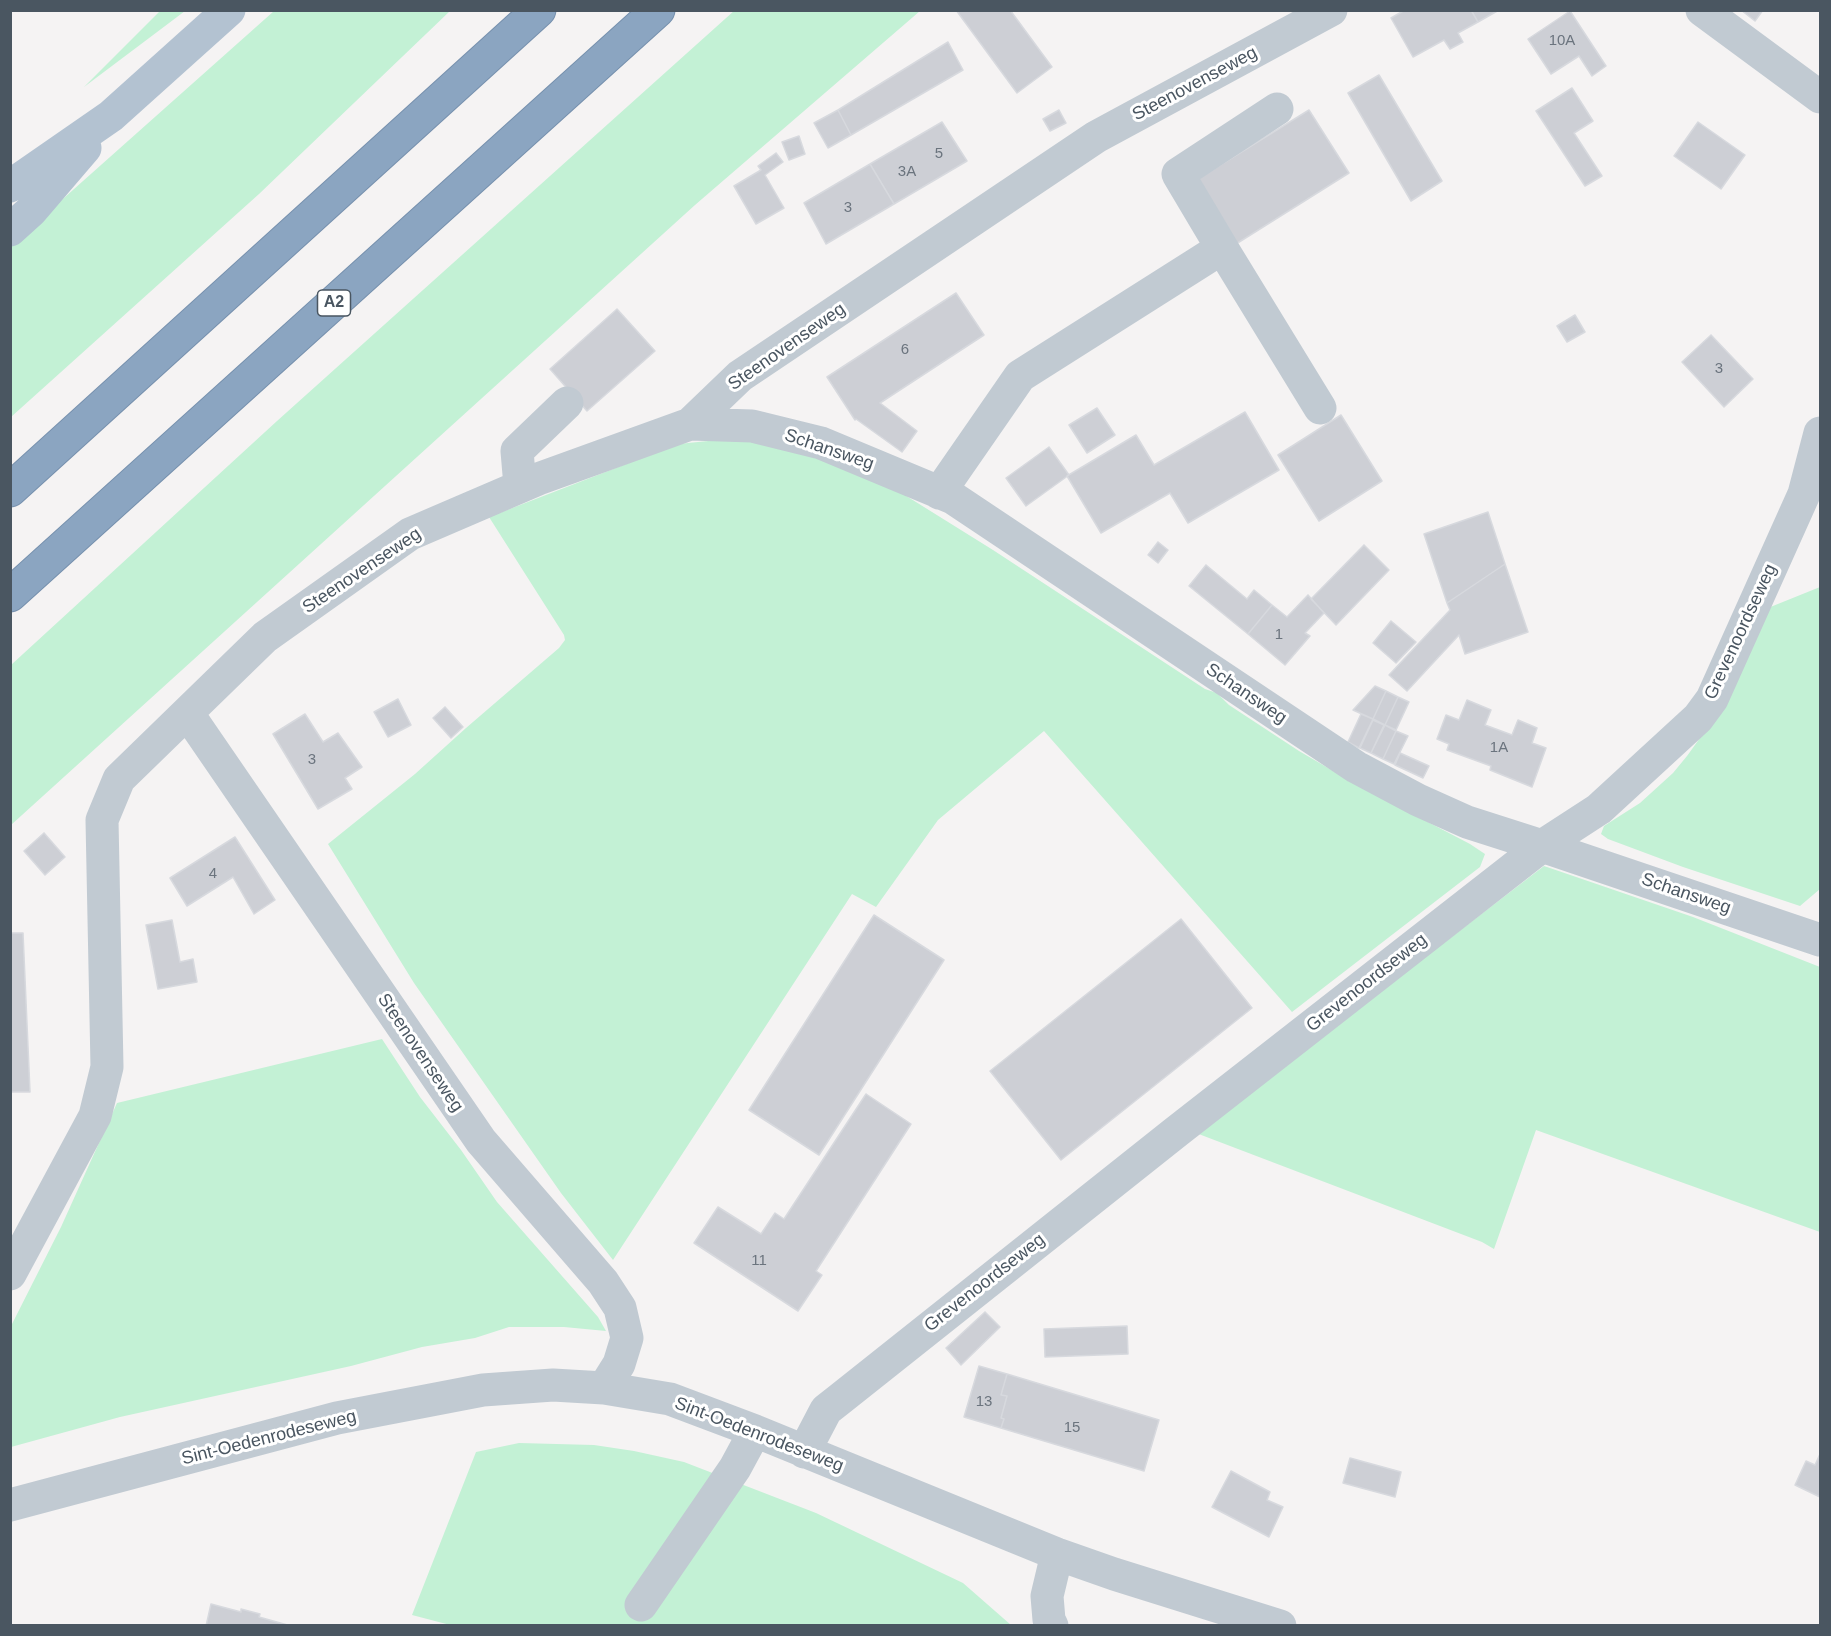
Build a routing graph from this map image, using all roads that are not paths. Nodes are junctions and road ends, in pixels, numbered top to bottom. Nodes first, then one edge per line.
1 (229, 10) edge
2 (539, 10) edge
3 (658, 10) edge
4 (1331, 10) edge
5 (1702, 10) edge
6 (1821, 98) edge
7 (1277, 109) dead end
8 (111, 116) junction
9 (10, 186) edge
10 (10, 230) edge
11 (1222, 248) junction
12 (567, 403) dead end
13 (1320, 408) dead end
14 (690, 423) junction
15 (1821, 433) edge
16 (520, 486) junction
17 (10, 490) edge
18 (939, 493) junction
19 (10, 595) edge
20 (188, 714) junction
21 (1542, 846) junction
22 (1821, 940) edge
23 (10, 1274) edge
24 (604, 1388) junction
25 (755, 1431) junction
26 (804, 1452) junction
27 (10, 1505) edge
28 (1057, 1554) junction
29 (641, 1605) dead end
30 (1052, 1626) edge
31 (1280, 1626) edge

1 - 8 main road
2 - 17 highway
3 - 19 highway, A2
4 - 14 street, Steenovenseweg
5 - 6 street
7 - 11 street
8 - 9 main road
8 - 10 main road
11 - 13 street
11 - 18 street
12 - 16 street
14 - 16 street, Steenovenseweg
14 - 18 street, Schansweg
15 - 21 street, Grevenoordseweg
16 - 20 street, Steenovenseweg
18 - 21 street, Schansweg
20 - 23 street, Steenovenseweg
20 - 24 street, Steenovenseweg
21 - 22 street, Schansweg
21 - 26 street, Grevenoordseweg
24 - 25 street, Sint-Oedenrodeseweg
24 - 27 street, Sint-Oedenrodeseweg
25 - 26 street, Sint-Oedenrodeseweg
25 - 29 street
26 - 28 street, Sint-Oedenrodeseweg
28 - 30 street
28 - 31 street, Sint-Oedenrodeseweg

